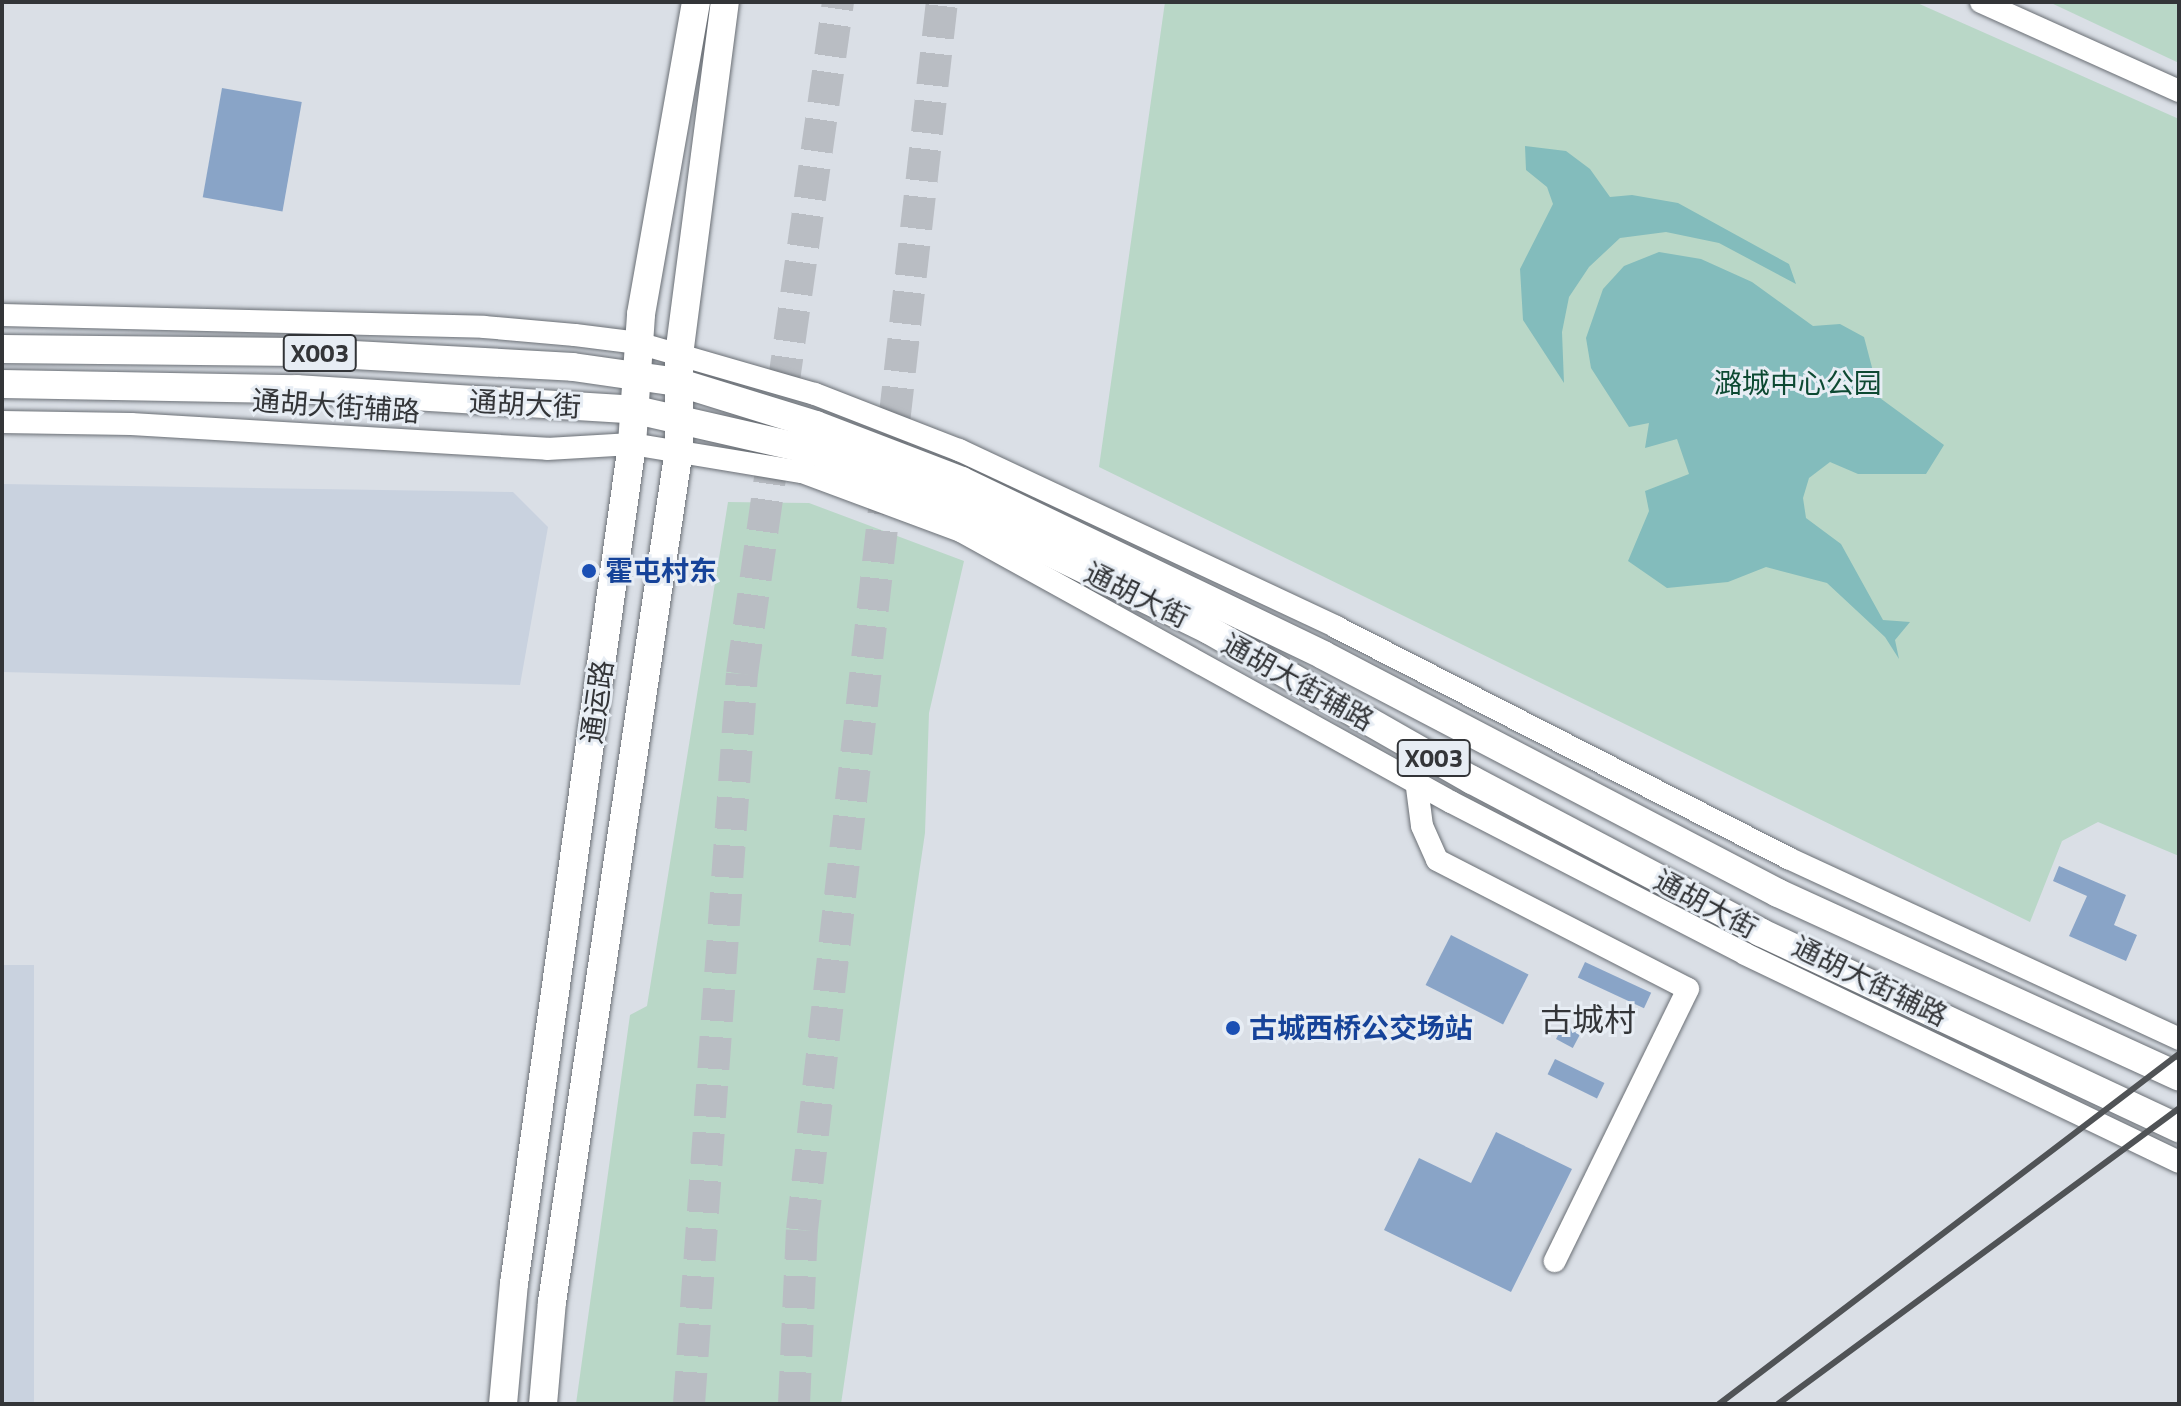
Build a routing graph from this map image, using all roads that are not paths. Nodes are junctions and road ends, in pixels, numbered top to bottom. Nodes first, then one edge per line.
1 (696, 2) edge
2 (725, 2) edge
3 (1981, 2) edge
4 (2179, 91) edge
5 (2, 315) edge
6 (638, 343) junction
7 (2, 349) edge
8 (678, 369) junction
9 (637, 378) junction
10 (2, 384) edge
11 (636, 410) junction
12 (678, 417) junction
13 (2, 422) edge
14 (632, 444) junction
15 (679, 449) junction
16 (1416, 747) junction
17 (1415, 782) junction
18 (2179, 1039) edge
19 (2179, 1077) edge
20 (2179, 1128) edge
21 (2179, 1162) edge
22 (1555, 1261) dead end
23 (503, 1404) edge
24 (543, 1404) edge

1 - 6 main road, 通运路
2 - 8 main road, 通运路
3 - 4 street
5 - 6 street, 通胡大街辅路
6 - 8 street, 通胡大街辅路
6 - 9 main road, 通运路
7 - 9 main road, 通胡大街 / X003
8 - 9 main road, 通胡大街 / X003
8 - 12 main road, 通运路
8 - 18 street, 通胡大街辅路
8 - 19 main road, 通胡大街 / X003
9 - 11 main road, 通运路
10 - 11 main road, 通胡大街 / X003
11 - 12 main road, 通胡大街 / X003
11 - 14 main road, 通运路
12 - 15 main road, 通运路
12 - 16 main road, 通胡大街 / X003
13 - 14 street, 通胡大街辅路
14 - 15 street, 通胡大街辅路
14 - 23 main road, 通运路
15 - 17 street, 通胡大街辅路
15 - 24 main road, 通运路
16 - 17 street
16 - 20 main road, 通胡大街 / X003
17 - 21 street, 通胡大街辅路
17 - 22 street

